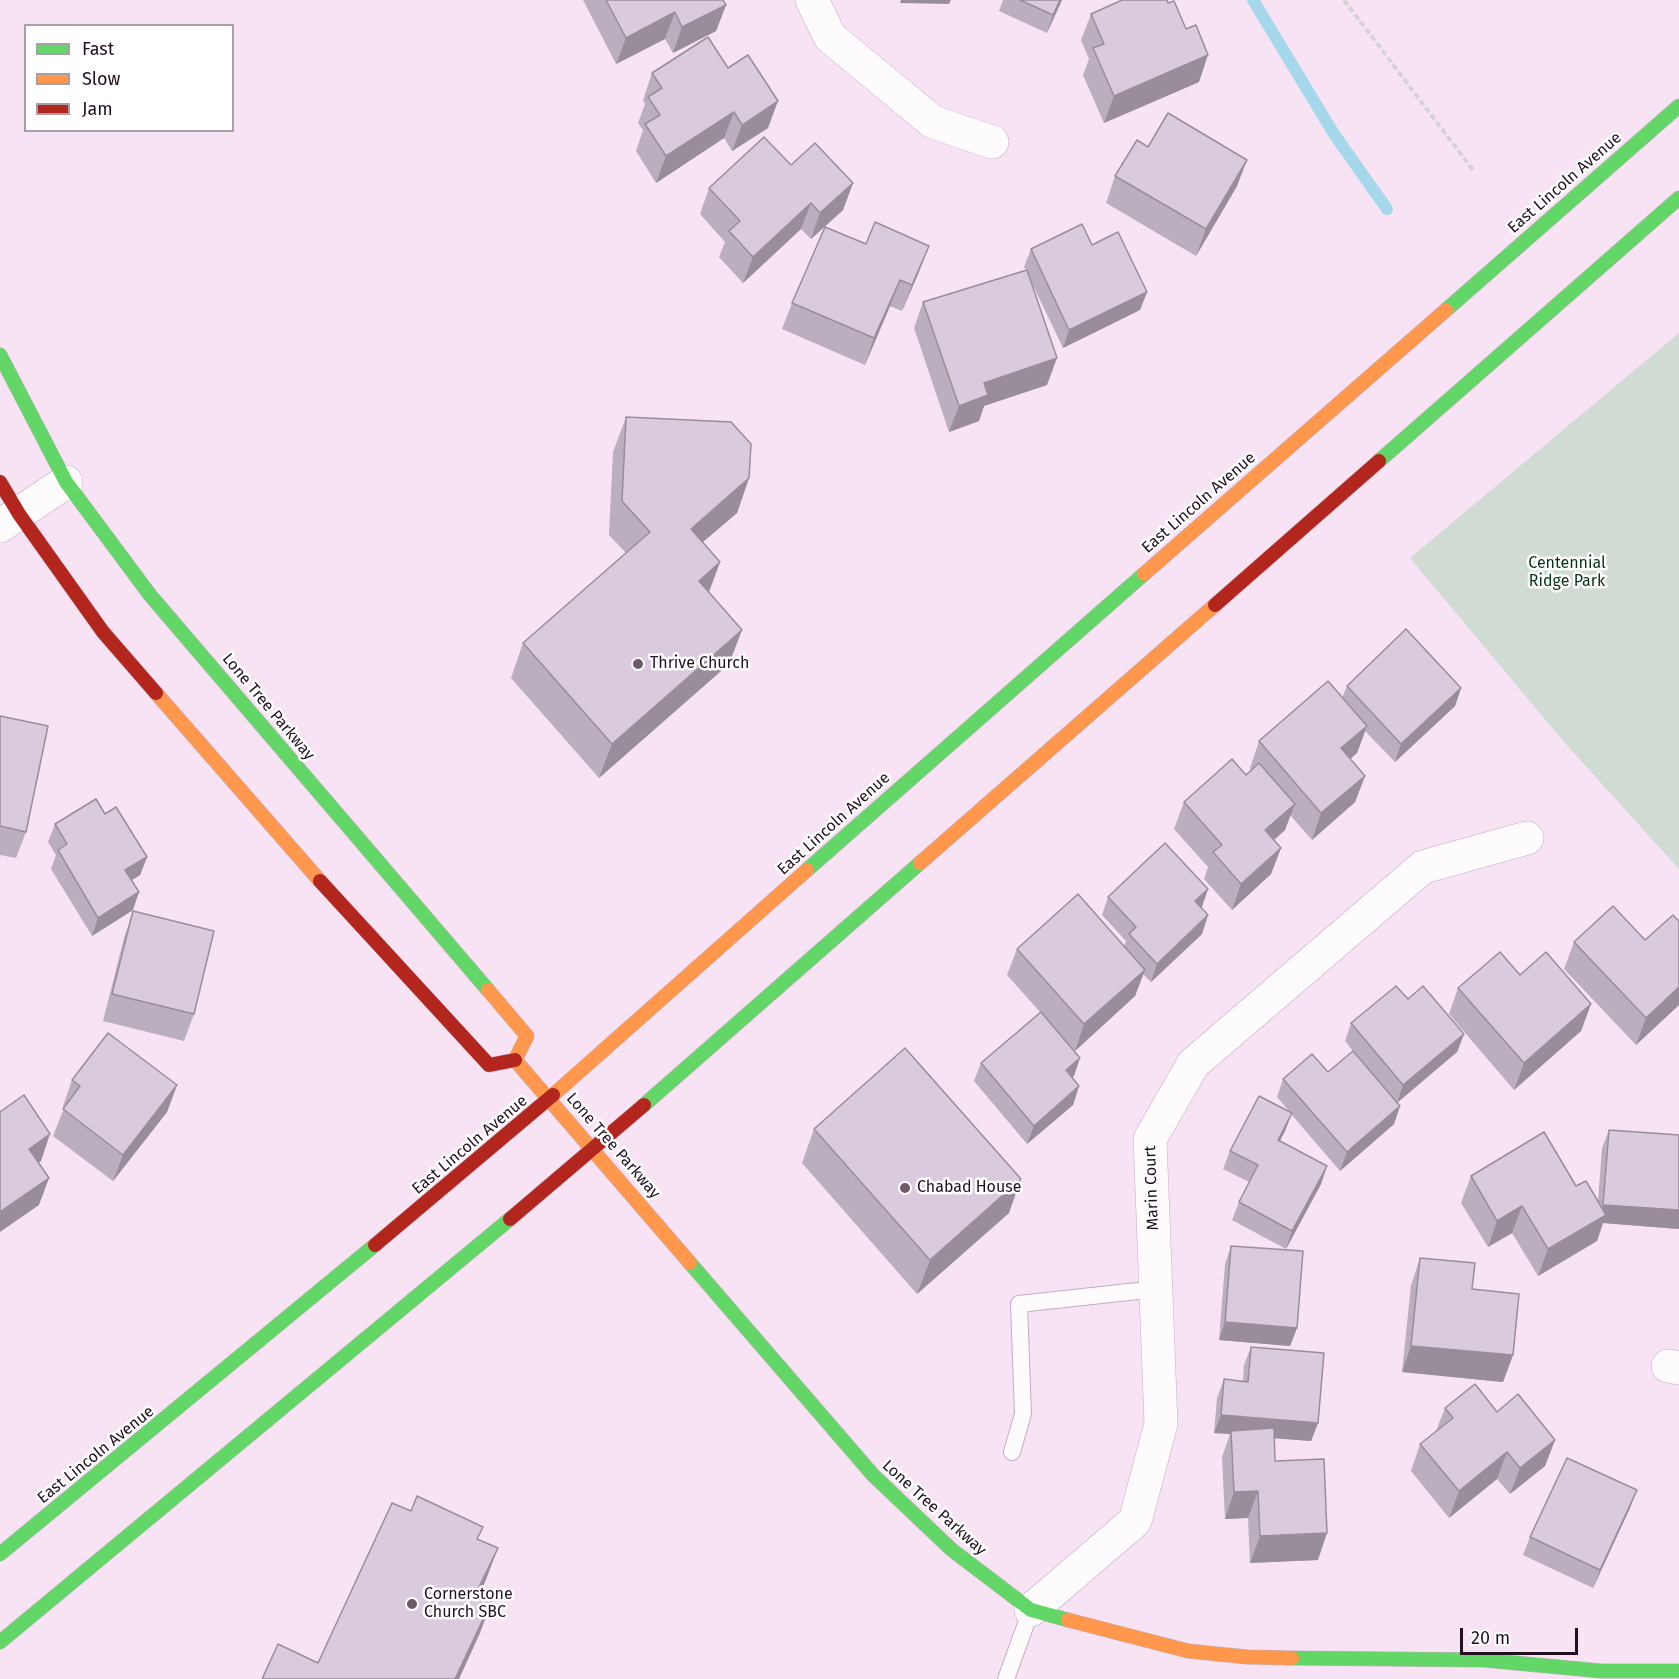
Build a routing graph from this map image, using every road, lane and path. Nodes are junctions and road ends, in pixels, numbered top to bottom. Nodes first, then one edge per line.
1 (812, 0) edge
2 (1344, 0) edge
3 (1679, 106) edge
4 (992, 142) dead end
5 (1473, 170) dead end
6 (1679, 198) edge
7 (0, 355) edge
8 (0, 482) edge
9 (66, 482) junction
10 (9, 520) edge
11 (1527, 838) dead end
12 (515, 1060) junction
13 (550, 1098) junction
14 (594, 1149) junction
15 (1156, 1289) junction
16 (1012, 1452) dead end
17 (0, 1554) edge
18 (1031, 1610) junction
19 (0, 1642) edge
20 (1679, 1671) edge
21 (1601, 1675) edge
22 (1006, 1679) edge

1 - 4 street
2 - 5 path
3 - 13 main road, East Lincoln Avenue
6 - 14 main road
7 - 9 main road, Lone Tree Parkway
8 - 10 main road
9 - 10 street
9 - 12 main road, Lone Tree Parkway
10 - 12 main road
11 - 15 street, Marin Court
12 - 13 main road, Lone Tree Parkway
13 - 14 main road, Lone Tree Parkway
13 - 17 main road, East Lincoln Avenue
14 - 18 main road, Lone Tree Parkway
14 - 19 main road
15 - 16 lane
15 - 18 street, Marin Court
18 - 21 main road, Lone Tree Parkway
18 - 22 lane
20 - 21 main road, Lone Tree Parkway

